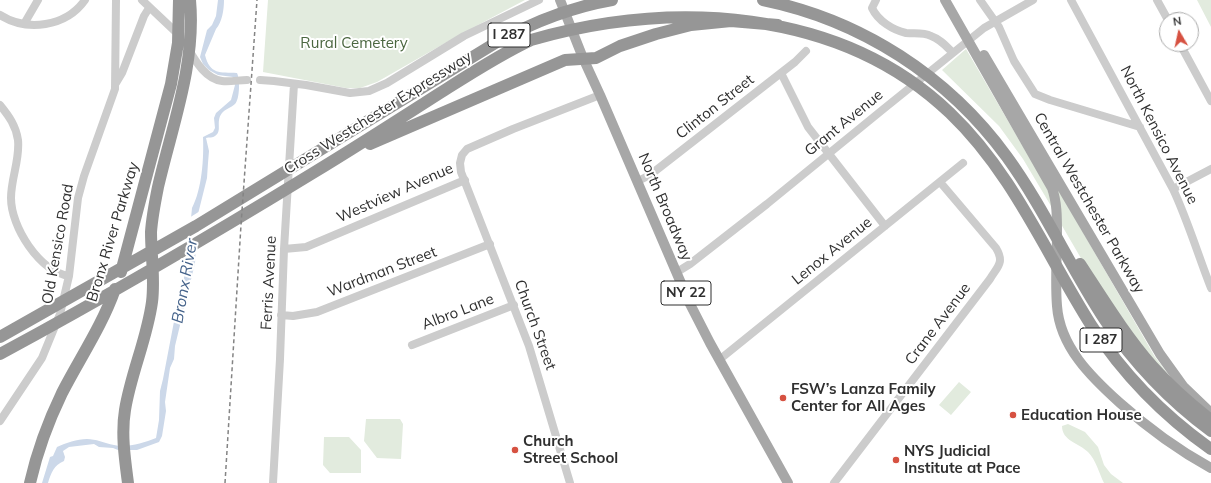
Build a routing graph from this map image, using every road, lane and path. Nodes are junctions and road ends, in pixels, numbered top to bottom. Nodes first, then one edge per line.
1 (38, 0) edge
2 (85, 0) edge
3 (116, 0) edge
4 (142, 0) edge
5 (179, 0) edge
6 (190, 0) edge
7 (539, 0) edge
8 (612, 0) edge
9 (763, 0) edge
10 (800, 0) edge
11 (876, 0) edge
12 (980, 0) edge
13 (1033, 0) edge
14 (1071, 0) edge
15 (1157, 0) edge
16 (560, 1) edge
17 (949, 1) edge
18 (149, 8) junction
19 (1164, 12) edge
20 (0, 15) edge
21 (994, 21) junction
22 (837, 22) junction
23 (24, 24) junction
24 (179, 35) junction
25 (856, 47) junction
26 (189, 50) junction
27 (806, 51) dead end
28 (1184, 52) edge
29 (953, 53) junction
30 (583, 58) junction
31 (781, 72) junction
32 (245, 80) dead end
33 (260, 80) dead end
34 (115, 84) junction
35 (294, 84) junction
36 (600, 95) junction
37 (1211, 101) edge
38 (0, 105) edge
39 (1140, 127) junction
40 (829, 154) junction
41 (963, 163) dead end
42 (323, 167) junction
43 (1211, 170) edge
44 (465, 180) junction
45 (638, 181) junction
46 (940, 182) junction
47 (1173, 190) junction
48 (1034, 200) junction
49 (886, 226) junction
50 (490, 244) junction
51 (284, 249) junction
52 (677, 272) junction
53 (69, 276) junction
54 (1211, 288) edge
55 (514, 305) junction
56 (281, 315) junction
57 (0, 337) edge
58 (412, 345) dead end
59 (0, 354) edge
60 (719, 360) junction
61 (1211, 414) edge
62 (1211, 420) edge
63 (0, 421) edge
64 (1211, 431) edge
65 (1211, 449) edge
66 (1211, 468) edge
67 (30, 483) edge
68 (128, 483) edge
69 (273, 483) edge
70 (570, 483) edge
71 (788, 483) edge
72 (834, 483) edge

1 - 23 street
2 - 23 street
3 - 34 street, Old Kensico Road
4 - 18 street
5 - 24 highway, Bronx River Parkway
6 - 26 highway, Bronx River Parkway
7 - 35 street
8 - 57 highway, Cross Westchester Expressway / I 287
9 - 22 highway, I 287
10 - 22 highway
11 - 29 street
12 - 21 street
13 - 21 street, Grant Avenue
14 - 39 street, North Kensico Avenue
15 - 19 street
16 - 30 main road, North Broadway / NY 22
17 - 61 main road, Central Westchester Parkway
17 - 66 main road, Central Westchester Parkway
18 - 24 street
18 - 34 street, Old Kensico Road
20 - 23 street
21 - 29 street, Grant Avenue
21 - 39 street
22 - 48 highway, I 287
24 - 26 street
24 - 67 highway, Bronx River Parkway
25 - 30 highway
25 - 42 highway, Cross Westchester Expressway / I 287
25 - 65 highway, Cross Westchester Expressway / I 287
26 - 32 street
26 - 68 highway, Bronx River Parkway
27 - 31 street, Clinton Street
28 - 37 street
29 - 40 street, Grant Avenue
30 - 36 main road, North Broadway / NY 22
30 - 42 highway
31 - 40 street
31 - 45 street, Clinton Street
33 - 35 street
34 - 53 street, Old Kensico Road
35 - 51 street, Ferris Avenue
36 - 44 street, Westview Avenue
36 - 45 main road, North Broadway / NY 22
38 - 53 street
39 - 47 street, North Kensico Avenue
40 - 49 street
40 - 52 street, Grant Avenue
41 - 46 street, Lenox Avenue
42 - 59 highway, Cross Westchester Expressway / I 287
43 - 47 street
44 - 50 street, Church Street
44 - 51 street, Westview Avenue
45 - 52 main road, North Broadway / NY 22
46 - 49 street, Lenox Avenue
46 - 72 street, Crane Avenue
47 - 54 street, North Kensico Avenue
48 - 62 highway
48 - 64 highway, I 287
49 - 60 street, Lenox Avenue
50 - 55 street, Church Street
50 - 56 street, Wardman Street
51 - 56 street, Ferris Avenue
52 - 60 main road, North Broadway / NY 22
53 - 63 street, Old Kensico Road
55 - 58 street, Albro Lane
55 - 70 street, Church Street
56 - 69 street, Ferris Avenue
60 - 71 main road, North Broadway / NY 22

